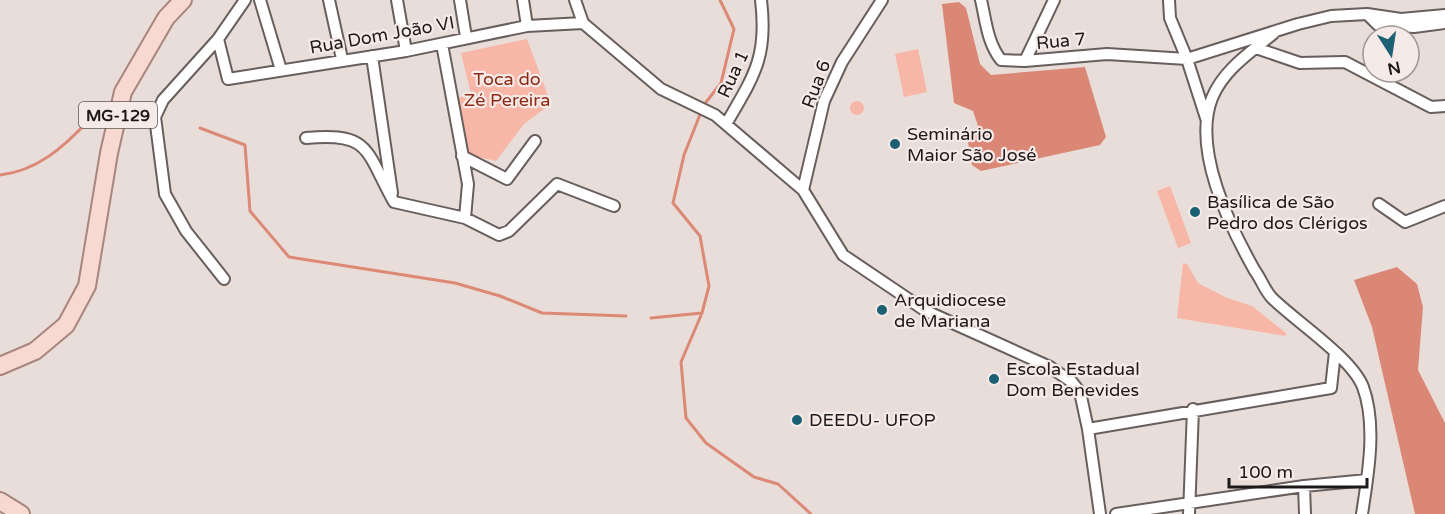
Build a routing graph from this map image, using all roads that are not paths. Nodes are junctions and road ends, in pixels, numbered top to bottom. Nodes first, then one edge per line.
1 (183, 0) edge
2 (245, 0) edge
3 (260, 0) edge
4 (329, 0) edge
5 (397, 0) edge
6 (460, 0) edge
7 (523, 0) edge
8 (575, 0) edge
9 (761, 0) edge
10 (981, 0) edge
11 (1054, 0) edge
12 (1169, 0) edge
13 (880, 2) edge
14 (1367, 14) junction
15 (1445, 15) edge
16 (583, 23) junction
17 (1445, 23) edge
18 (528, 26) junction
19 (1274, 33) junction
20 (466, 37) junction
21 (218, 39) junction
22 (442, 44) junction
23 (1256, 48) junction
24 (406, 51) junction
25 (372, 56) junction
26 (342, 59) junction
27 (1187, 59) junction
28 (1025, 61) junction
29 (281, 70) junction
30 (1445, 106) edge
31 (1207, 122) junction
32 (726, 124) junction
33 (306, 138) dead end
34 (535, 141) dead end
35 (462, 156) junction
36 (803, 190) junction
37 (394, 202) junction
38 (1379, 204) dead end
39 (614, 206) dead end
40 (1445, 206) edge
41 (465, 218) junction
42 (224, 279) dead end
43 (1335, 352) junction
44 (0, 366) edge
45 (1193, 409) junction
46 (1089, 429) junction
47 (1367, 480) junction
48 (1304, 486) junction
49 (0, 501) edge
50 (1189, 508) edge
51 (21, 514) edge
52 (1100, 514) edge
53 (1116, 514) edge
54 (1305, 514) edge
55 (1362, 514) edge

1 - 44 main road, MG-129
2 - 21 street
3 - 29 street
4 - 26 street
5 - 24 street
6 - 20 street
7 - 18 street
8 - 16 street
9 - 32 street, Rua 1
10 - 28 street, Rua 7
11 - 28 street
12 - 27 street
13 - 36 street, Rua 6
14 - 15 street
14 - 17 street
14 - 19 street
16 - 18 street, Rua Dom João VI
16 - 32 street
18 - 20 street, Rua Dom João VI
19 - 23 street
19 - 27 street
20 - 22 street, Rua Dom João VI
21 - 29 street, Rua Dom João VI
21 - 42 street
22 - 24 street, Rua Dom João VI
22 - 35 street
23 - 30 street
23 - 31 street
24 - 25 street, Rua Dom João VI
25 - 26 street, Rua Dom João VI
25 - 37 street
26 - 29 street, Rua Dom João VI
27 - 28 street, Rua 7
27 - 31 street
31 - 43 street
32 - 36 street
33 - 37 street
34 - 35 street
35 - 41 street
36 - 46 street
37 - 41 street
38 - 40 street
39 - 41 street
43 - 45 street
43 - 47 street
45 - 46 street
45 - 50 street
46 - 52 street
47 - 48 street
47 - 55 street
48 - 50 street
48 - 54 street
49 - 51 main road
50 - 53 street

